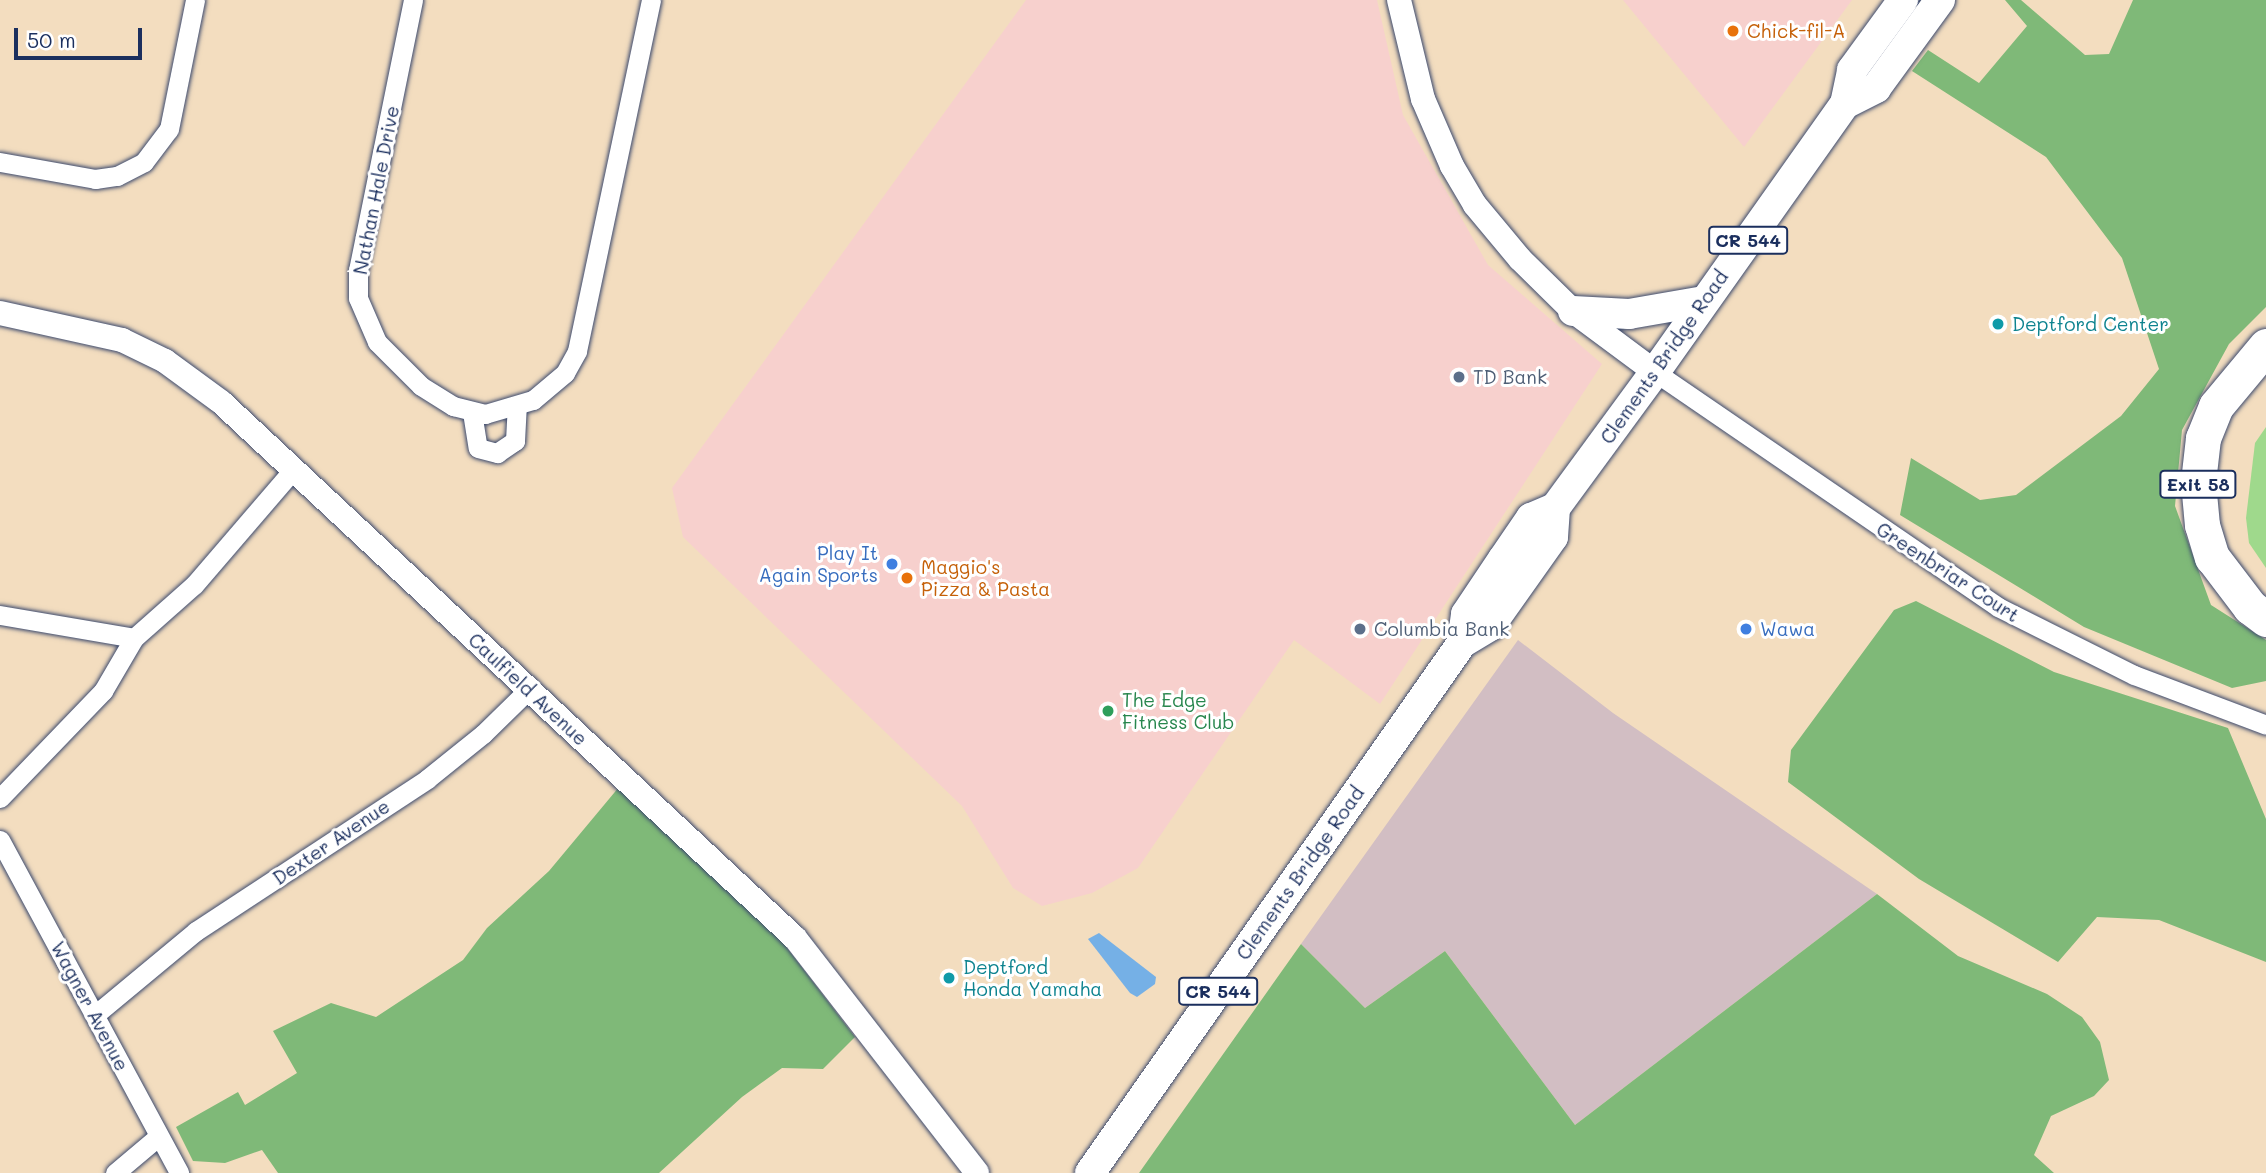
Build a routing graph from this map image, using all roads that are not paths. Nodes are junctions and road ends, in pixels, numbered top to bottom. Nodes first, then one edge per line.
1 (195, 0) edge
2 (413, 0) edge
3 (651, 0) edge
4 (1399, 0) edge
5 (1903, 0) edge
6 (1940, 0) edge
7 (1845, 104) junction
8 (0, 162) edge
9 (1704, 301) junction
10 (1573, 311) junction
11 (0, 313) edge
12 (2266, 346) edge
13 (1655, 372) junction
14 (2266, 379) edge
15 (517, 408) junction
16 (472, 412) junction
17 (293, 470) junction
18 (2266, 590) edge
19 (0, 615) edge
20 (2266, 619) edge
21 (134, 638) junction
22 (528, 690) junction
23 (2266, 725) edge
24 (0, 798) edge
25 (0, 839) edge
26 (96, 1014) junction
27 (159, 1136) junction
28 (115, 1173) edge
29 (179, 1173) edge
30 (978, 1173) edge
31 (1090, 1173) edge

1 - 8 street
2 - 16 street, Nathan Hale Drive
3 - 15 street, Nathan Hale Drive
4 - 10 street
5 - 7 main road, Clements Bridge Road / CR 544
6 - 7 main road, Clements Bridge Road / CR 544
7 - 9 main road, Clements Bridge Road / CR 544
9 - 10 main road
9 - 13 main road, Clements Bridge Road / CR 544
10 - 13 street
11 - 17 street, Caulfield Avenue
12 - 20 highway, Exit 58
13 - 23 street, Greenbriar Court
13 - 31 main road, Clements Bridge Road / CR 544
14 - 18 highway
15 - 16 street, Nathan Hale Drive
15 - 16 street
17 - 21 street
17 - 22 street, Caulfield Avenue
19 - 21 street
21 - 24 street
22 - 26 street, Dexter Avenue
22 - 30 street, Caulfield Avenue
25 - 26 street, Wagner Avenue
26 - 27 street, Wagner Avenue
27 - 28 street
27 - 29 street, Wagner Avenue

